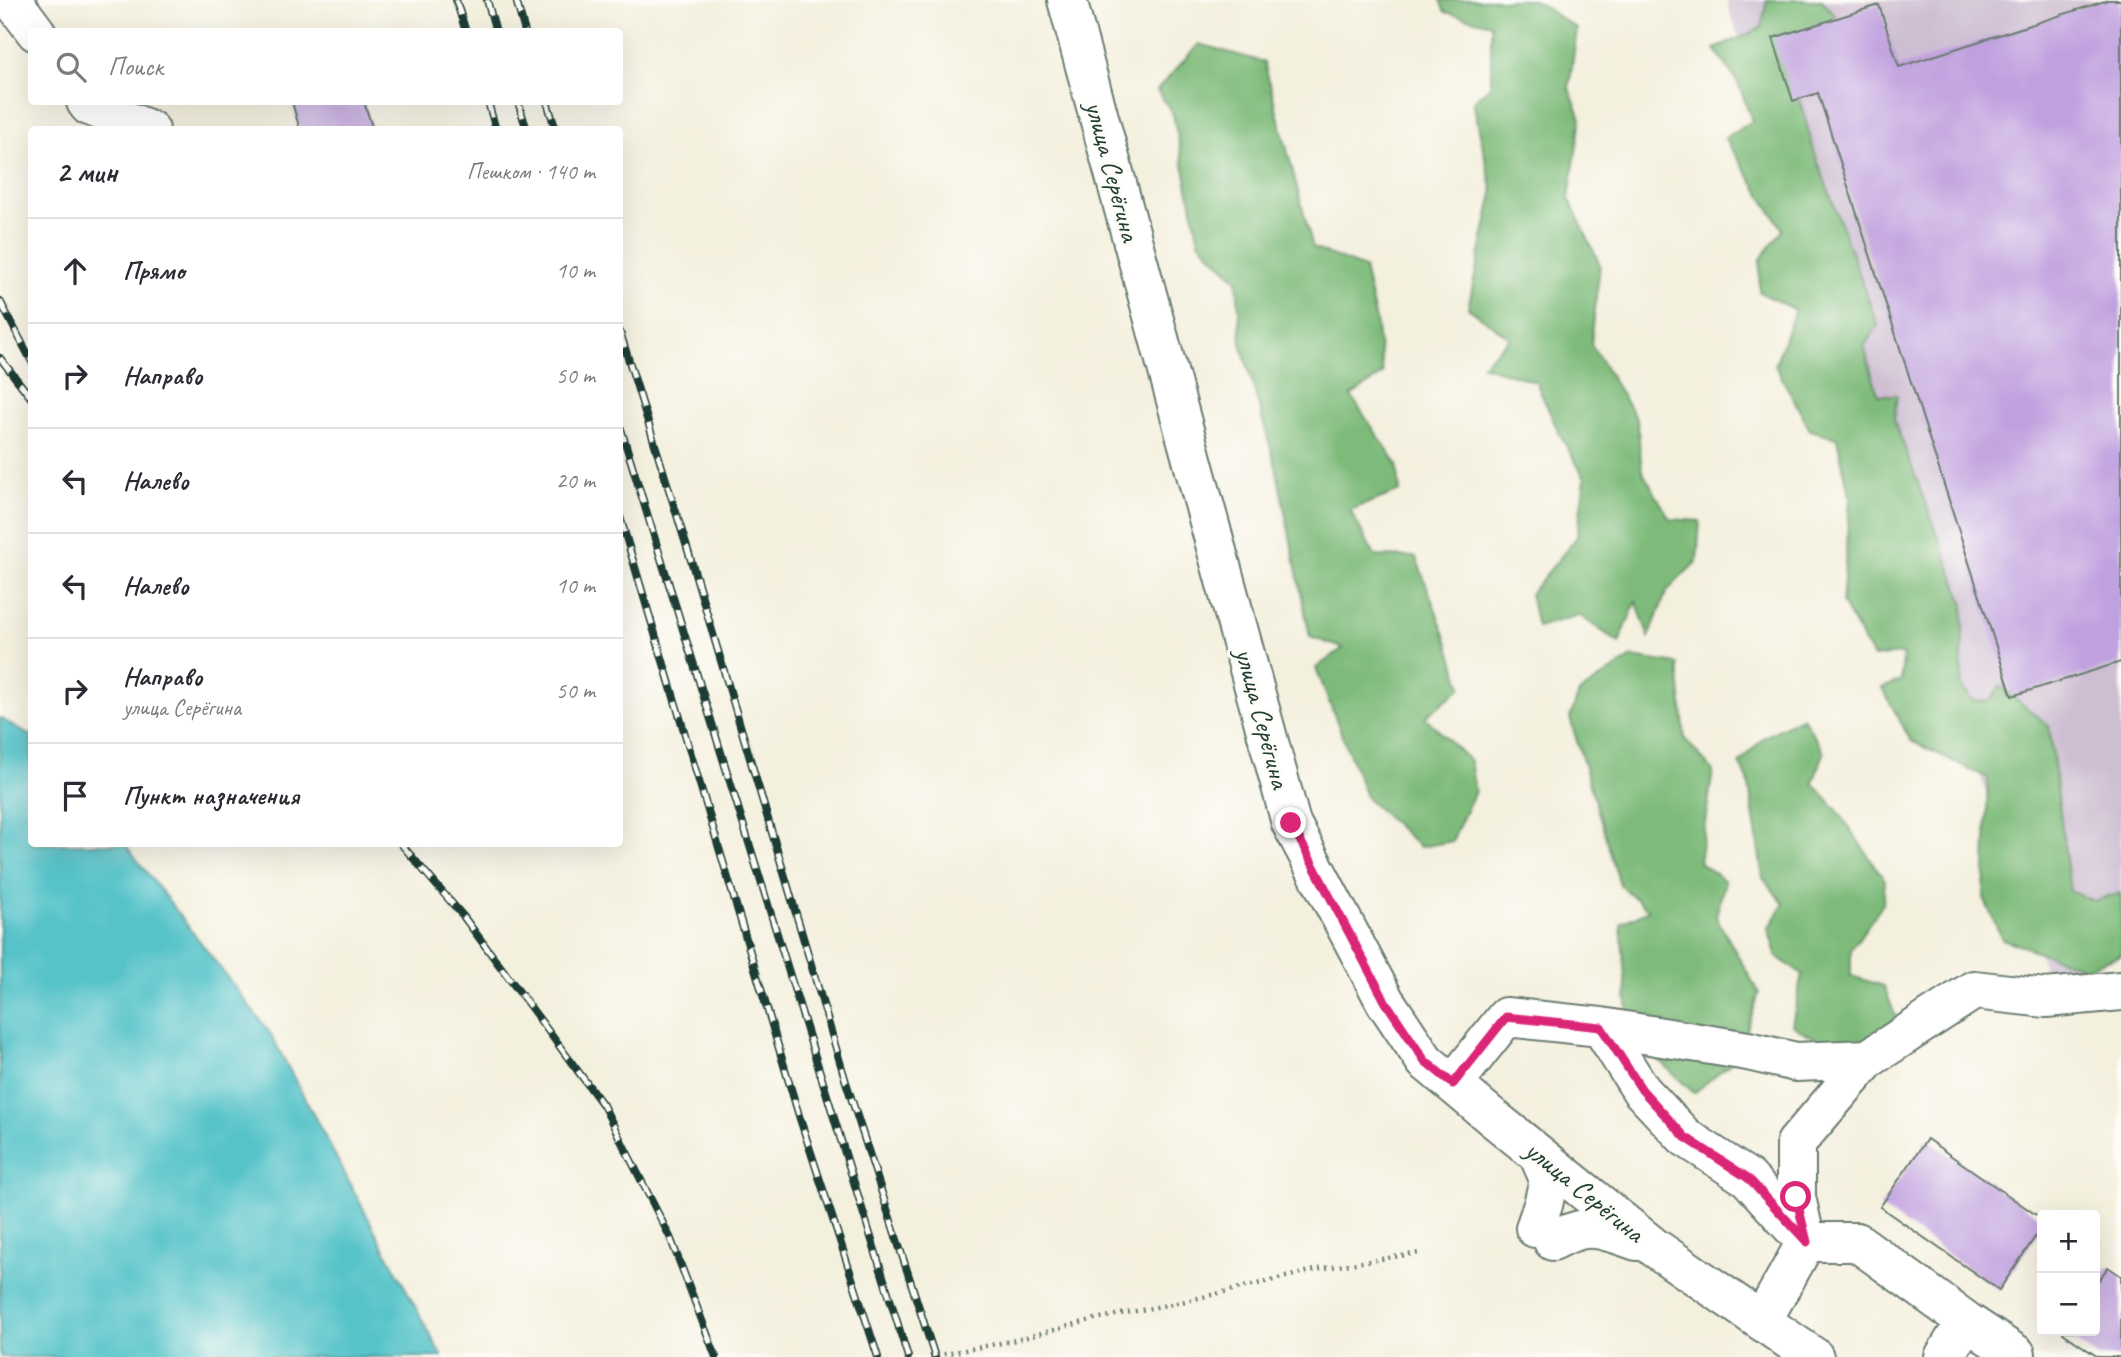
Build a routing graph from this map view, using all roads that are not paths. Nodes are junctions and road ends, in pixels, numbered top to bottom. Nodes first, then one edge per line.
1 (12, 0) edge
2 (1067, 0) edge
3 (33, 28) edge
4 (88, 105) edge
5 (140, 126) edge
6 (2121, 991) edge
7 (1601, 1027) junction
8 (1868, 1059) junction
9 (1453, 1084) junction
10 (1538, 1154) junction
11 (1807, 1242) junction
12 (1655, 1248) junction
13 (1762, 1321) junction
14 (1966, 1321) junction
15 (2017, 1356) edge
16 (1814, 1357) edge
17 (1944, 1357) edge

1 - 3 street
2 - 9 street, улица Серёгина
4 - 5 street
6 - 8 street
7 - 8 street
7 - 9 street
7 - 11 street
8 - 11 street
9 - 10 street, улица Серёгина
10 - 12 street, улица Серёгина
10 - 12 street
11 - 13 street
11 - 14 street
12 - 13 street, улица Серёгина
13 - 16 street, улица Серёгина
14 - 15 street
14 - 17 street

